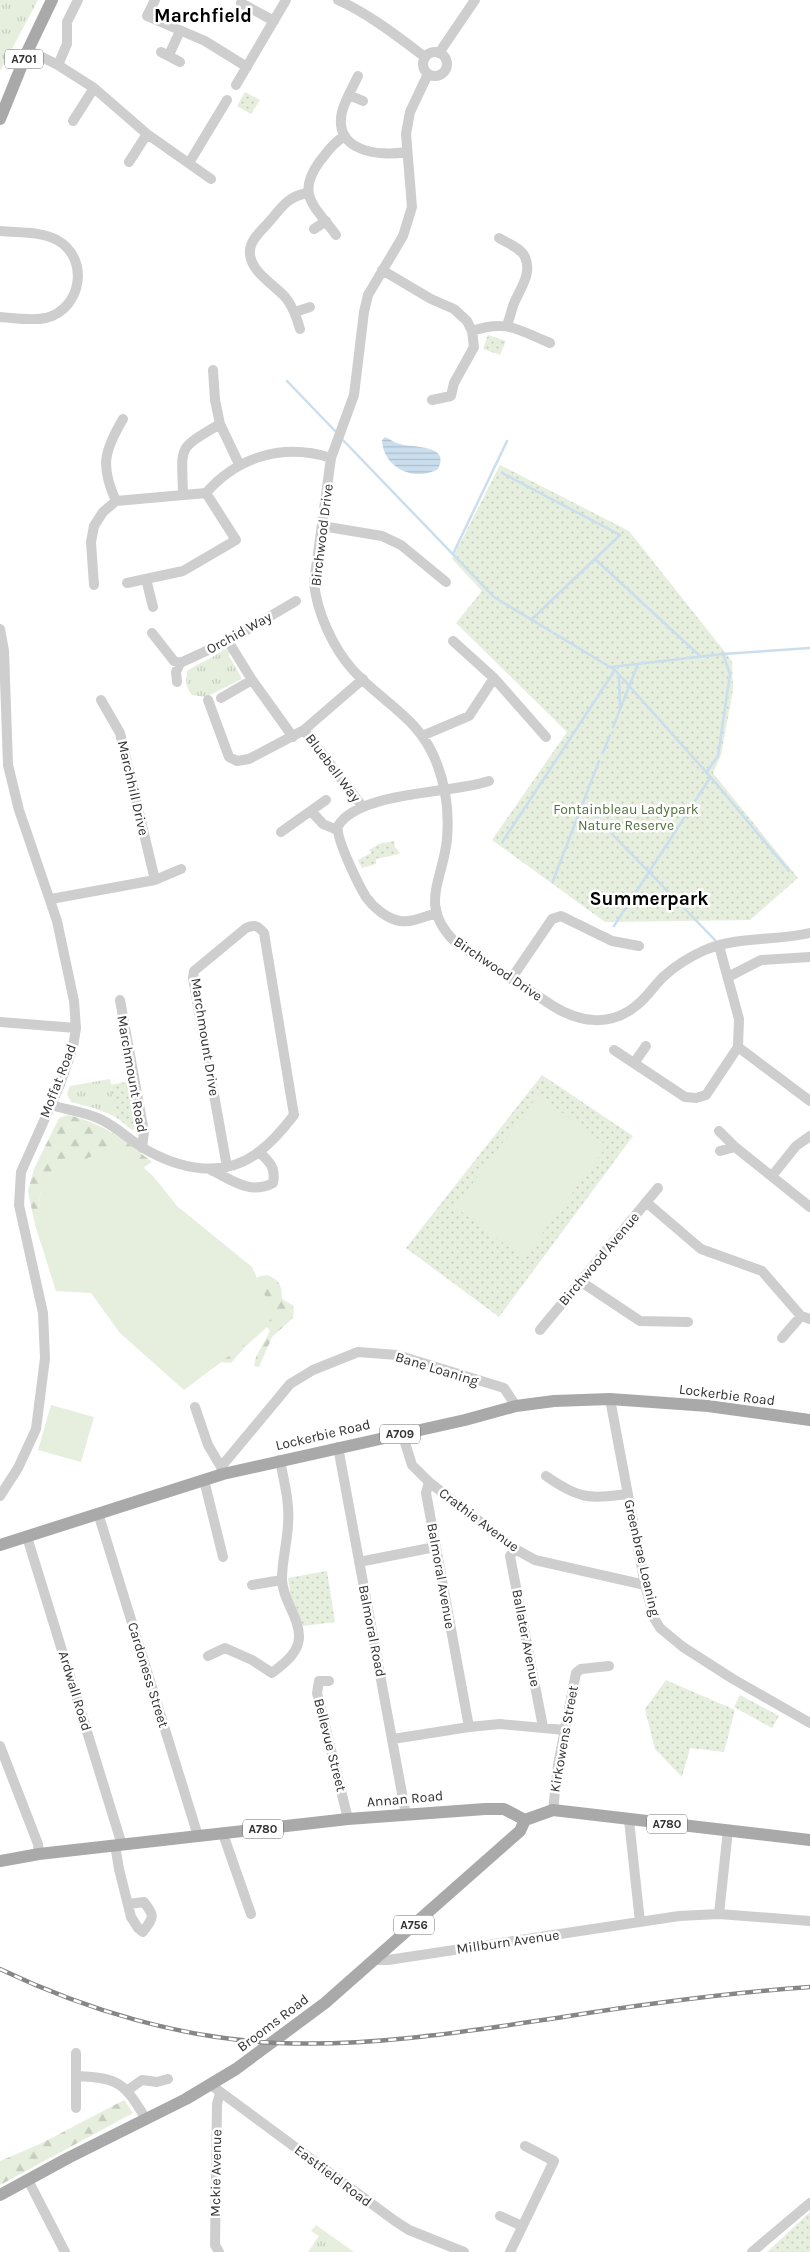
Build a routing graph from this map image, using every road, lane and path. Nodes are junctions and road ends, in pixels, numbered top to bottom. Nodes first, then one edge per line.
1 (52, 0) edge
2 (78, 0) edge
3 (155, 0) edge
4 (286, 0) edge
5 (338, 0) edge
6 (475, 0) edge
7 (241, 3) dead end
8 (274, 21) junction
9 (180, 31) junction
10 (28, 50) junction
11 (439, 53) junction
12 (425, 57) junction
13 (180, 62) dead end
14 (58, 65) junction
15 (246, 67) junction
16 (428, 74) junction
17 (358, 76) dead end
18 (236, 85) dead end
19 (94, 88) junction
20 (349, 95) junction
21 (227, 100) dead end
22 (363, 101) dead end
23 (0, 119) edge
24 (73, 121) dead end
25 (147, 134) junction
26 (345, 136) junction
27 (406, 152) junction
28 (129, 162) dead end
29 (189, 163) junction
30 (211, 179) dead end
31 (308, 193) junction
32 (326, 221) junction
33 (314, 229) dead end
34 (0, 231) edge
35 (336, 235) dead end
36 (499, 238) dead end
37 (382, 270) junction
38 (310, 307) dead end
39 (295, 312) junction
40 (0, 317) edge
41 (507, 326) junction
42 (300, 329) dead end
43 (472, 331) junction
44 (550, 343) dead end
45 (213, 370) dead end
46 (432, 400) dead end
47 (123, 419) dead end
48 (220, 424) junction
49 (331, 458) junction
50 (239, 464) junction
51 (206, 493) junction
52 (183, 495) junction
53 (116, 501) junction
54 (322, 526) junction
55 (146, 579) junction
56 (446, 582) dead end
57 (127, 583) dead end
58 (94, 585) dead end
59 (296, 601) dead end
60 (153, 606) dead end
61 (0, 629) edge
62 (152, 633) dead end
63 (453, 641) dead end
64 (228, 642) junction
65 (180, 663) junction
66 (494, 678) junction
67 (363, 679) junction
68 (252, 680) junction
69 (177, 682) dead end
70 (221, 698) dead end
71 (101, 700) dead end
72 (208, 700) dead end
73 (304, 730) junction
74 (422, 736) junction
75 (293, 737) junction
76 (546, 737) dead end
77 (489, 781) dead end
78 (444, 789) junction
79 (326, 800) dead end
80 (362, 806) junction
81 (311, 811) junction
82 (336, 830) junction
83 (282, 832) dead end
84 (181, 869) dead end
85 (155, 880) junction
86 (51, 899) junction
87 (437, 913) junction
88 (810, 934) edge
89 (639, 946) dead end
90 (719, 946) junction
91 (810, 957) edge
92 (728, 977) junction
93 (511, 979) junction
94 (120, 1000) dead end
95 (0, 1022) edge
96 (76, 1028) junction
97 (646, 1046) dead end
98 (738, 1046) junction
99 (614, 1050) dead end
100 (634, 1063) junction
101 (808, 1095) edge
102 (51, 1105) junction
103 (719, 1131) dead end
104 (810, 1136) edge
105 (735, 1146) junction
106 (142, 1148) junction
107 (720, 1151) dead end
108 (260, 1152) junction
109 (227, 1167) junction
110 (211, 1170) junction
111 (772, 1176) junction
112 (658, 1188) dead end
113 (646, 1202) junction
114 (810, 1207) edge
115 (580, 1281) junction
116 (805, 1318) edge
117 (688, 1322) dead end
118 (540, 1330) dead end
119 (782, 1338) dead end
120 (610, 1400) junction
121 (516, 1406) junction
122 (195, 1407) dead end
123 (810, 1420) edge
124 (402, 1433) junction
125 (338, 1448) junction
126 (280, 1460) junction
127 (222, 1471) junction
128 (546, 1476) dead end
129 (204, 1480) junction
130 (429, 1482) junction
131 (627, 1494) junction
132 (0, 1496) edge
133 (98, 1513) junction
134 (27, 1537) junction
135 (0, 1545) edge
136 (435, 1547) junction
137 (515, 1549) junction
138 (223, 1557) dead end
139 (359, 1562) junction
140 (282, 1580) junction
141 (252, 1584) dead end
142 (645, 1585) junction
143 (208, 1656) dead end
144 (609, 1666) dead end
145 (329, 1681) dead end
146 (810, 1724) edge
147 (469, 1727) junction
148 (543, 1727) junction
149 (565, 1730) junction
150 (393, 1739) junction
151 (0, 1746) edge
152 (553, 1810) junction
153 (406, 1815) junction
154 (348, 1820) junction
155 (525, 1820) junction
156 (630, 1820) junction
157 (728, 1830) junction
158 (223, 1834) junction
159 (198, 1836) junction
160 (810, 1840) edge
161 (119, 1845) junction
162 (39, 1854) junction
163 (0, 1861) edge
164 (129, 1904) dead end
165 (251, 1914) dead end
166 (719, 1914) junction
167 (810, 1921) edge
168 (640, 1922) junction
169 (375, 1960) junction
170 (76, 2053) dead end
171 (77, 2076) junction
172 (168, 2079) dead end
173 (216, 2089) junction
174 (128, 2090) junction
175 (76, 2108) dead end
176 (146, 2119) junction
177 (525, 2146) dead end
178 (28, 2180) junction
179 (0, 2195) edge
180 (810, 2203) edge
181 (500, 2216) dead end
182 (522, 2226) junction
183 (65, 2252) edge
184 (219, 2252) edge
185 (464, 2252) edge
186 (510, 2252) edge
187 (752, 2252) edge

1 - 10 main road, A701
2 - 14 street
3 - 9 street
4 - 8 street
5 - 12 street
6 - 11 street
7 - 8 street
8 - 15 street
9 - 13 street
9 - 15 street
10 - 14 street
10 - 23 main road, A701
11 - 12 street
11 - 16 street
12 - 16 street
14 - 19 street
15 - 18 street
16 - 27 street, Birchwood Drive
17 - 20 street
19 - 24 street
19 - 25 street
20 - 22 street
20 - 26 street
21 - 29 street
25 - 28 street
25 - 29 street
26 - 27 street
26 - 31 street
27 - 37 street, Birchwood Drive
29 - 30 street
31 - 32 street
31 - 39 street
32 - 33 street
32 - 35 street
34 - 40 street
36 - 41 street
37 - 43 street
37 - 49 street, Birchwood Drive
38 - 39 street
39 - 42 street
41 - 43 street
41 - 44 street
43 - 46 street
45 - 48 street
47 - 53 street
48 - 50 street
48 - 52 street
49 - 50 street
49 - 54 street, Birchwood Drive
50 - 51 street
51 - 52 street
51 - 55 street
52 - 53 street
53 - 58 street
54 - 56 street
54 - 67 street, Birchwood Drive
55 - 57 street
55 - 60 street
59 - 64 street, Orchid Way
61 - 86 street, Moffat Road
62 - 65 street
63 - 66 street
64 - 65 street, Orchid Way
64 - 68 street
65 - 69 street
66 - 74 street
66 - 76 street
67 - 73 street
67 - 74 street, Birchwood Drive
68 - 70 street
68 - 75 street
71 - 85 street, Marchhill Drive
72 - 75 street
73 - 75 street
73 - 80 street, Bluebell Way
74 - 78 street, Birchwood Drive
77 - 78 street
78 - 80 street
78 - 87 street, Birchwood Drive
79 - 81 street
80 - 82 street
81 - 82 street
81 - 83 street
82 - 87 street
84 - 85 street
85 - 86 street
86 - 96 street, Moffat Road
87 - 93 street, Birchwood Drive
88 - 90 street, Birchwood Drive
89 - 93 street
90 - 92 street
90 - 93 street, Birchwood Drive
91 - 92 street
92 - 98 street
94 - 106 street, Marchmount Road
95 - 96 street
96 - 102 street, Moffat Road
97 - 100 street
98 - 100 street
98 - 101 street
99 - 100 street
102 - 106 street
102 - 132 street, Moffat Road
103 - 105 street
104 - 111 street
105 - 107 street
105 - 111 street
106 - 110 street
108 - 109 street
108 - 109 street, Marchmount Drive
108 - 110 street
109 - 110 street
111 - 114 street
112 - 113 street, Birchwood Avenue
113 - 115 street, Birchwood Avenue
113 - 116 street
115 - 117 street
115 - 118 street, Birchwood Avenue
116 - 119 street
120 - 121 main road, Lockerbie Road / A709
120 - 123 main road, Lockerbie Road / A709
120 - 131 street, Greenbrae Loaning
121 - 124 main road, Lockerbie Road / A709
121 - 127 street, Bane Loaning
122 - 127 street
124 - 125 main road, Lockerbie Road / A709
124 - 130 street
125 - 126 main road, Lockerbie Road / A709
125 - 139 street, Balmoral Road
126 - 127 main road, Lockerbie Road / A709
126 - 140 street
127 - 129 main road, Lockerbie Road / A709
128 - 131 street
129 - 133 main road, Lockerbie Road / A709
129 - 138 street
130 - 136 street, Balmoral Avenue
130 - 137 street, Crathie Avenue
131 - 142 street, Greenbrae Loaning
133 - 134 main road, Lockerbie Road / A709
133 - 159 street, Cardoness Street
134 - 135 main road, Lockerbie Road / A709
134 - 161 street, Ardwall Road
136 - 139 street
136 - 147 street, Balmoral Avenue
137 - 142 street, Crathie Avenue
137 - 148 street, Ballater Avenue
139 - 150 street, Balmoral Road
140 - 141 street
140 - 143 street
142 - 146 street, Greenbrae Loaning
144 - 149 street, Kirkowens Street
145 - 154 street, Bellevue Street
147 - 148 street
147 - 150 street
148 - 149 street
149 - 152 street, Kirkowens Street
150 - 153 street, Balmoral Road
151 - 162 street
152 - 155 main road, A780
152 - 156 main road, A780
153 - 154 main road, Annan Road / A780
153 - 155 main road, Annan Road / A780
154 - 158 main road, Annan Road / A780
155 - 169 main road, Brooms Road / A756
156 - 157 main road, A780
156 - 168 street
157 - 160 main road, A780
157 - 166 street
158 - 159 main road, Annan Road / A780
158 - 165 street
159 - 161 main road, Annan Road / A780
161 - 162 main road, Annan Road / A780
161 - 164 street, Ardwall Road
162 - 163 main road, Annan Road / A780
166 - 167 street, Millburn Avenue
166 - 168 street, Millburn Avenue
168 - 169 street, Millburn Avenue
169 - 173 main road, Brooms Road / A756
170 - 171 street
171 - 174 street
171 - 175 street
172 - 174 street
173 - 176 main road, Brooms Road / A756
173 - 184 street, Mckie Avenue
173 - 185 street, Eastfield Road
174 - 176 street
176 - 178 main road, Brooms Road / A756
177 - 182 street
178 - 179 main road, Brooms Road / A756
178 - 183 street
180 - 187 street
181 - 182 street
182 - 186 street

